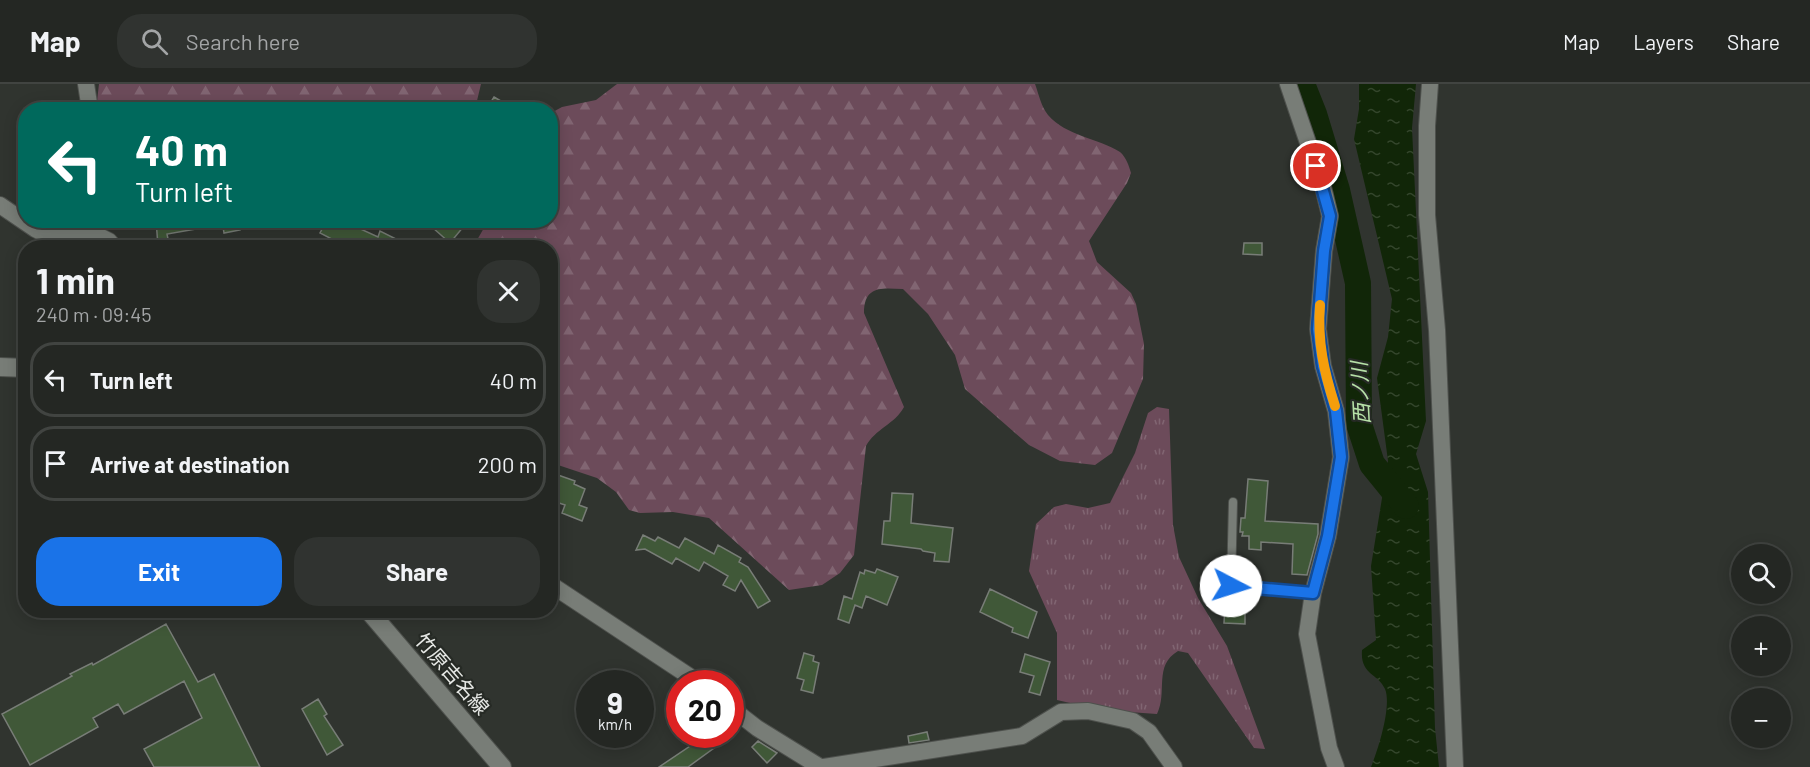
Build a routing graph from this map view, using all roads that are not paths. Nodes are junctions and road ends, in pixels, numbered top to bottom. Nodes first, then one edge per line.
1 (86, 84) edge
2 (1288, 84) edge
3 (1430, 84) edge
4 (89, 102) edge
5 (0, 206) edge
6 (18, 218) edge
7 (33, 228) edge
8 (91, 228) edge
9 (96, 228) edge
10 (108, 240) edge
11 (0, 367) edge
12 (18, 368) edge
13 (1233, 502) dead end
14 (558, 589) edge
15 (1313, 593) junction
16 (375, 618) edge
17 (680, 670) edge
18 (744, 718) edge
19 (502, 767) edge
20 (823, 767) edge
21 (1174, 767) edge
22 (1336, 767) edge
23 (1455, 767) edge

1 - 4 street
2 - 15 street
3 - 23 street
5 - 6 street
7 - 8 street
9 - 10 street
11 - 12 main road
13 - 15 lane
14 - 17 street
15 - 22 street
16 - 19 main road, 竹原吉名線
18 - 20 street
20 - 21 street

